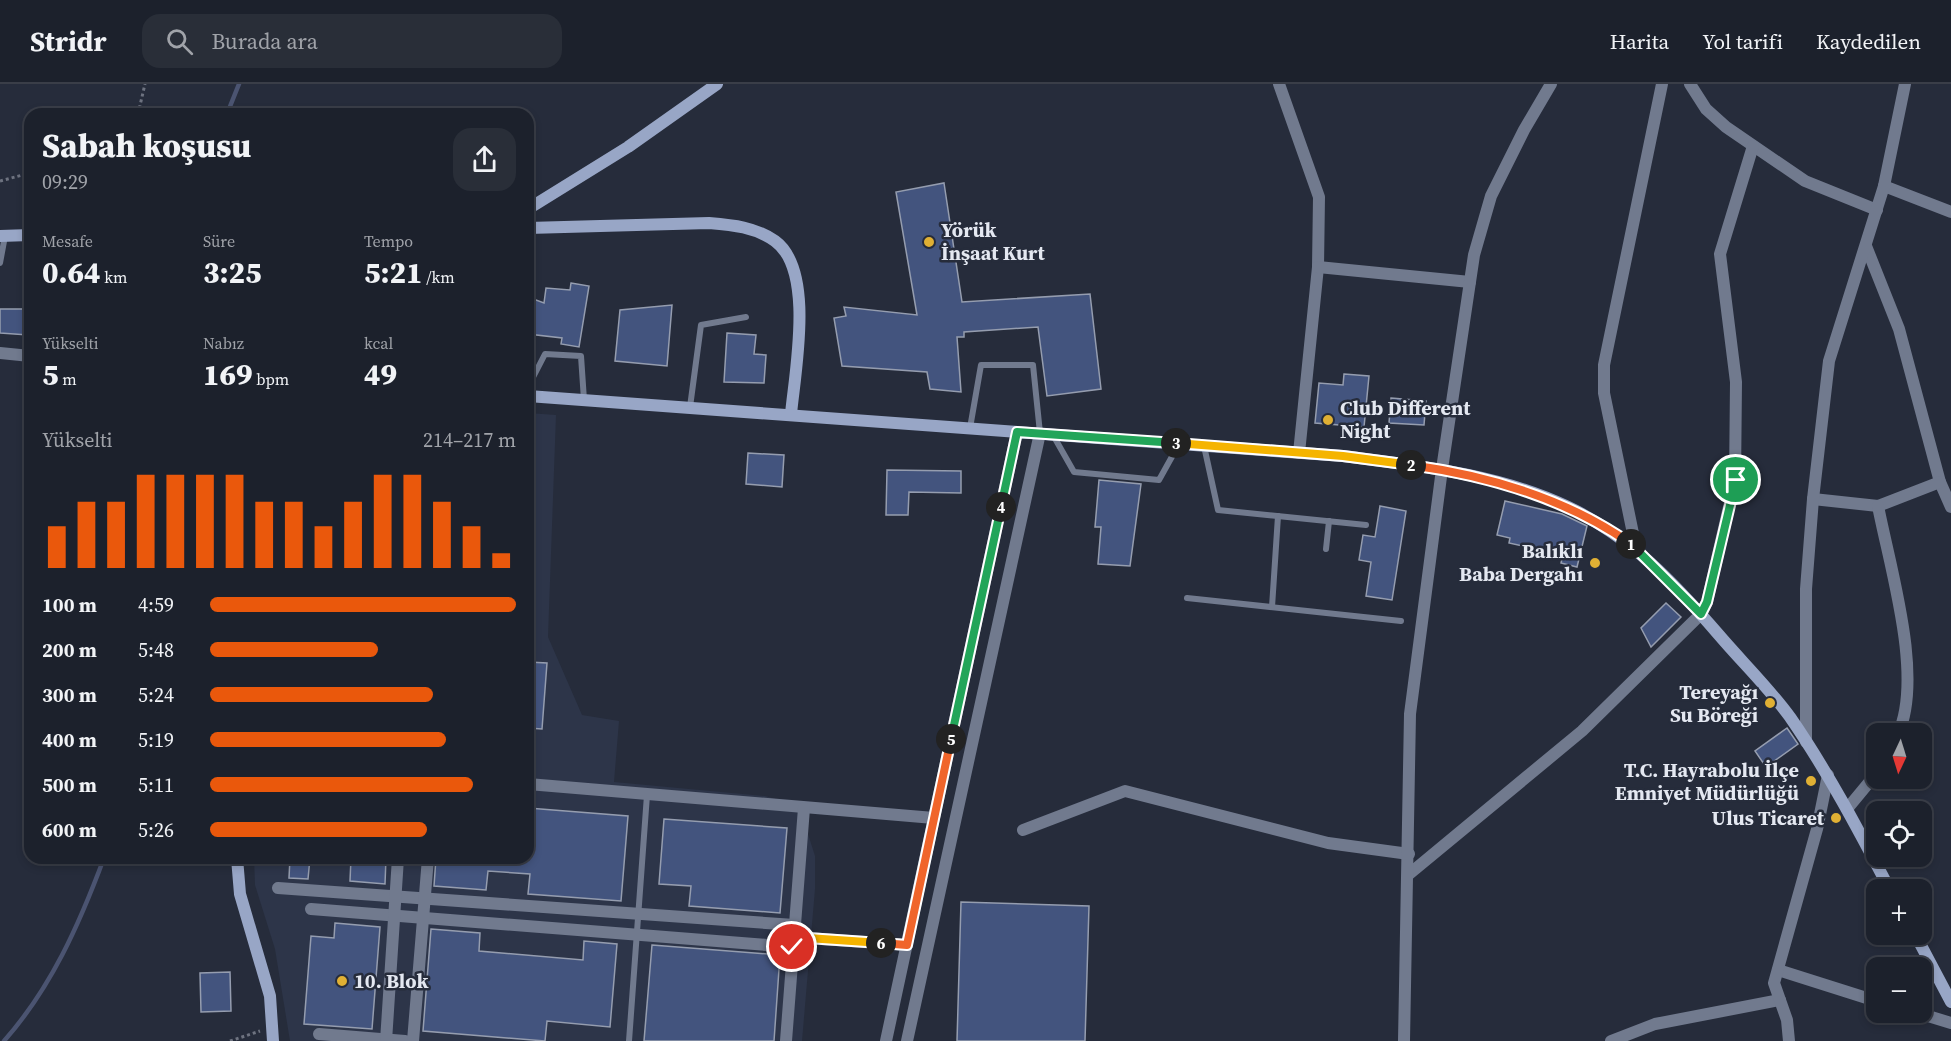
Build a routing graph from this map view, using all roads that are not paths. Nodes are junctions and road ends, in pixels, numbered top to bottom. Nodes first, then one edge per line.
1 (717, 84) edge
2 (1279, 84) edge
3 (1551, 84) edge
4 (1662, 84) edge
5 (1690, 84) edge
6 (1905, 84) edge
7 (1754, 146) junction
8 (1884, 186) junction
9 (534, 205) edge
10 (1877, 210) junction
11 (1951, 212) edge
12 (534, 228) edge
13 (24, 235) edge
14 (3, 236) edge
15 (1866, 246) junction
16 (0, 263) edge
17 (1318, 267) junction
18 (1470, 282) junction
19 (746, 316) dead end
20 (0, 353) edge
21 (24, 355) edge
22 (534, 375) edge
23 (534, 396) edge
24 (584, 400) junction
25 (690, 407) junction
26 (791, 414) junction
27 (970, 428) junction
28 (1017, 432) junction
29 (1040, 433) junction
30 (1053, 434) junction
31 (1179, 444) junction
32 (1204, 446) junction
33 (1299, 453) junction
34 (1442, 470) junction
35 (1940, 482) junction
36 (1813, 499) junction
37 (1878, 506) junction
38 (1951, 507) edge
39 (1278, 516) junction
40 (1329, 521) junction
41 (1366, 525) dead end
42 (1636, 548) junction
43 (1326, 549) dead end
44 (1186, 598) dead end
45 (1272, 607) junction
46 (1701, 614) junction
47 (1401, 621) dead end
48 (1903, 723) edge
49 (1806, 742) junction
50 (1828, 775) junction
51 (534, 785) edge
52 (1866, 786) edge
53 (647, 795) junction
54 (804, 808) junction
55 (1847, 809) junction
56 (934, 818) junction
57 (1023, 830) dead end
58 (1408, 854) junction
59 (238, 864) edge
60 (398, 864) edge
61 (428, 864) edge
62 (1408, 875) junction
63 (1884, 879) edge
64 (278, 888) dead end
65 (396, 897) junction
66 (425, 899) junction
67 (311, 909) dead end
68 (639, 914) junction
69 (394, 916) junction
70 (423, 918) junction
71 (637, 935) junction
72 (793, 936) junction
73 (907, 945) junction
74 (1921, 945) edge
75 (1778, 970) junction
76 (1866, 997) edge
77 (1780, 1000) junction
78 (1951, 1002) edge
79 (1932, 1017) edge
80 (1951, 1023) edge
81 (319, 1034) dead end
82 (386, 1040) edge
83 (273, 1041) edge
84 (405, 1041) edge
85 (412, 1041) edge
86 (629, 1041) edge
87 (786, 1041) edge
88 (886, 1041) edge
89 (907, 1041) edge
90 (1404, 1041) edge
91 (1611, 1041) edge
92 (1789, 1041) edge

1 - 9 main road
2 - 17 street
3 - 18 street
4 - 42 street
5 - 7 street
6 - 8 street
7 - 10 street
7 - 46 street
8 - 10 street
8 - 11 street
10 - 15 street
12 - 26 main road
13 - 14 main road
14 - 16 lane
15 - 35 street
15 - 36 street
17 - 18 street
17 - 33 street
18 - 34 street
19 - 25 lane
20 - 21 street
22 - 24 lane
23 - 24 main road
24 - 25 main road
25 - 26 main road
26 - 27 main road
27 - 28 main road
27 - 29 lane
28 - 29 main road
28 - 56 street
29 - 30 main road
29 - 89 street
30 - 31 main road
30 - 31 lane
31 - 32 main road
32 - 33 main road
32 - 39 lane
33 - 34 main road
34 - 42 main road
34 - 58 street
35 - 37 street
35 - 38 street
36 - 37 street
36 - 49 street
37 - 48 street
39 - 40 lane
39 - 45 lane
40 - 41 lane
40 - 43 lane
42 - 46 main road
44 - 45 lane
45 - 47 lane
46 - 49 main road
46 - 62 street
49 - 50 main road
50 - 55 main road
50 - 75 street
51 - 53 street
52 - 55 street
53 - 54 street
53 - 68 lane
54 - 56 street
54 - 72 street
55 - 63 main road
56 - 73 street
57 - 58 street
58 - 62 street
59 - 83 main road
60 - 65 street
61 - 66 street
62 - 90 street
64 - 65 street
65 - 66 street
65 - 69 street
66 - 68 street
66 - 70 street
67 - 69 street
68 - 71 lane
68 - 72 street
69 - 70 street
69 - 82 street
70 - 71 street
70 - 85 street
71 - 72 street
71 - 86 lane
72 - 73 street
72 - 87 street
73 - 88 street
74 - 78 main road
75 - 76 street
75 - 77 street
77 - 91 street
77 - 92 street
79 - 80 street
81 - 82 street
82 - 84 street

